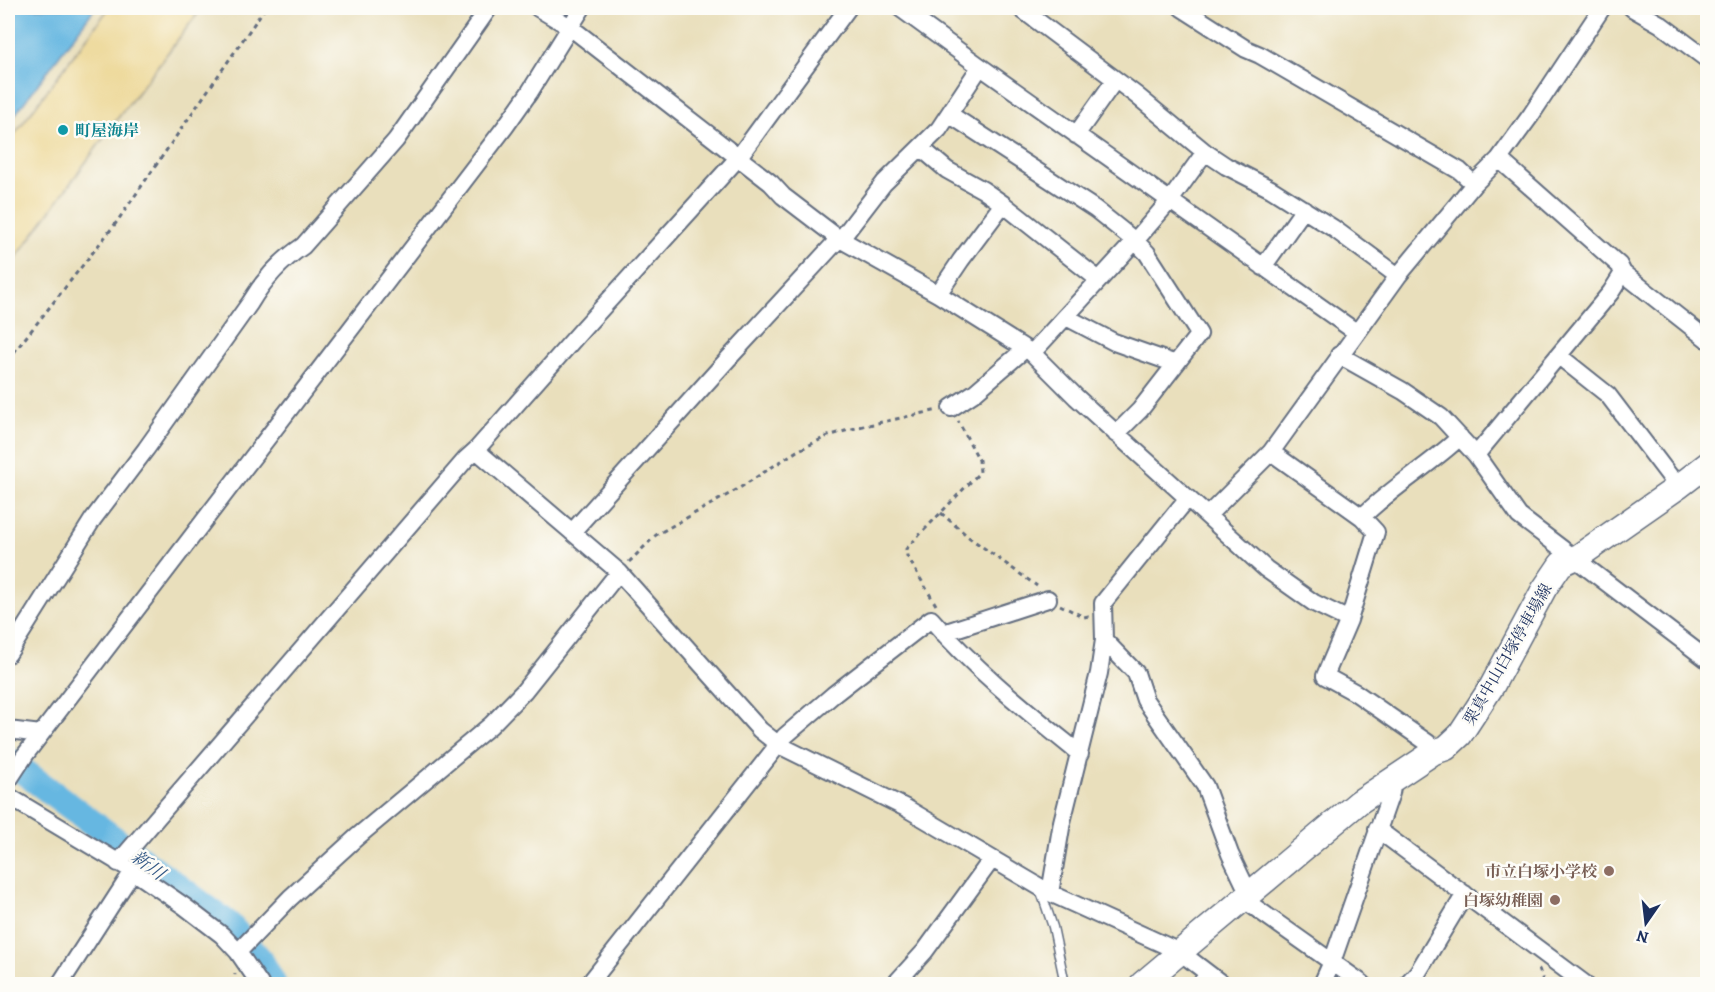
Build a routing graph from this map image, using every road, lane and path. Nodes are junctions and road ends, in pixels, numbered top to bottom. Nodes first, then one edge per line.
1 (265, 8) edge
2 (489, 8) edge
3 (538, 8) edge
4 (582, 8) edge
5 (848, 8) edge
6 (900, 8) edge
7 (1020, 8) edge
8 (1182, 8) edge
9 (1602, 8) edge
10 (1632, 8) edge
11 (570, 27) junction
12 (1707, 60) edge
13 (980, 67) junction
14 (1115, 80) junction
15 (949, 114) junction
16 (1076, 135) junction
17 (921, 148) junction
18 (1205, 152) junction
19 (738, 158) junction
20 (1499, 159) junction
21 (1474, 184) junction
22 (1169, 199) junction
23 (1003, 204) junction
24 (1304, 209) junction
25 (839, 239) junction
26 (1135, 241) junction
27 (1263, 267) junction
28 (1623, 273) junction
29 (1398, 276) junction
30 (1099, 280) junction
31 (938, 294) junction
32 (1066, 317) junction
33 (1356, 332) junction
34 (1707, 340) edge
35 (1028, 351) junction
36 (1340, 355) junction
37 (1559, 356) junction
38 (8, 360) edge
39 (1176, 364) junction
40 (951, 408) junction
41 (1116, 434) junction
42 (1460, 437) junction
43 (476, 450) junction
44 (1271, 452) junction
45 (1476, 455) junction
46 (1707, 464) edge
47 (1678, 487) junction
48 (1187, 499) junction
49 (941, 513) junction
50 (1208, 515) junction
51 (1362, 517) junction
52 (572, 532) junction
53 (1574, 559) junction
54 (619, 572) junction
55 (1048, 599) junction
56 (1103, 612) junction
57 (931, 619) junction
58 (1349, 620) junction
59 (943, 633) junction
60 (1104, 640) junction
61 (8, 654) edge
62 (1707, 660) edge
63 (8, 730) edge
64 (41, 734) junction
65 (779, 745) junction
66 (1434, 752) junction
67 (1080, 754) junction
68 (8, 781) edge
69 (1393, 781) junction
70 (8, 796) edge
71 (1377, 829) junction
72 (992, 859) junction
73 (124, 864) junction
74 (1045, 890) junction
75 (1464, 894) junction
76 (1246, 896) junction
77 (238, 951) junction
78 (1180, 952) junction
79 (1332, 962) junction
80 (1200, 978) edge
81 (60, 984) edge
82 (260, 984) edge
83 (589, 984) edge
84 (895, 984) edge
85 (1065, 984) edge
86 (1142, 984) edge
87 (1222, 984) edge
88 (1322, 984) edge
89 (1363, 984) edge
90 (1407, 984) edge
91 (1586, 984) edge

1 - 38 path
2 - 61 street
3 - 11 street
4 - 11 street
5 - 19 street
6 - 13 street
7 - 14 street
8 - 21 street
9 - 20 street
10 - 12 street
11 - 19 street
11 - 64 street
13 - 15 street
13 - 16 street
14 - 16 street
14 - 18 street
15 - 17 street
15 - 26 street
16 - 22 street
17 - 23 street
17 - 25 street
18 - 22 street
18 - 24 street
19 - 25 street
19 - 43 street
20 - 21 street
20 - 28 street
21 - 29 street
22 - 26 street
22 - 27 street
23 - 30 street
23 - 31 street
24 - 27 street
24 - 29 street
25 - 31 street
25 - 52 street
26 - 30 street
26 - 39 street
27 - 33 street
28 - 34 street
28 - 37 street
29 - 33 street
30 - 32 street
31 - 35 street
32 - 35 street
32 - 39 street
33 - 36 street
35 - 40 street
35 - 41 street
36 - 42 street
36 - 44 street
37 - 45 street
37 - 47 street
39 - 41 street
40 - 49 path
40 - 54 path
41 - 48 street
42 - 45 street
42 - 51 street
43 - 52 street
43 - 73 street
44 - 50 street
44 - 51 street
45 - 53 street
46 - 47 main road, 栗真中山白塚停車場線
47 - 53 main road, 栗真中山白塚停車場線
48 - 50 street
48 - 56 street
49 - 55 path
49 - 57 path
50 - 58 street
51 - 58 street
52 - 54 street
53 - 62 street
53 - 66 main road, 栗真中山白塚停車場線
54 - 65 street
54 - 77 street
55 - 56 path
55 - 59 street
56 - 60 street
57 - 59 street
57 - 65 street
58 - 66 street
59 - 67 street
60 - 67 street
60 - 76 street
63 - 64 street
64 - 68 street
65 - 72 street
65 - 83 street
66 - 69 main road, 栗真中山白塚停車場線
67 - 74 street
69 - 71 street
69 - 76 main road, 栗真中山白塚停車場線
70 - 73 street
71 - 75 street
71 - 79 street
72 - 74 street
72 - 84 street
73 - 77 street
73 - 81 street
74 - 78 street
74 - 85 lane
75 - 90 street
75 - 91 street
76 - 78 main road, 栗真中山白塚停車場線
76 - 79 street
77 - 82 street
78 - 80 street
78 - 86 main road, 栗真中山白塚停車場線
79 - 88 street
79 - 89 street
80 - 87 street

